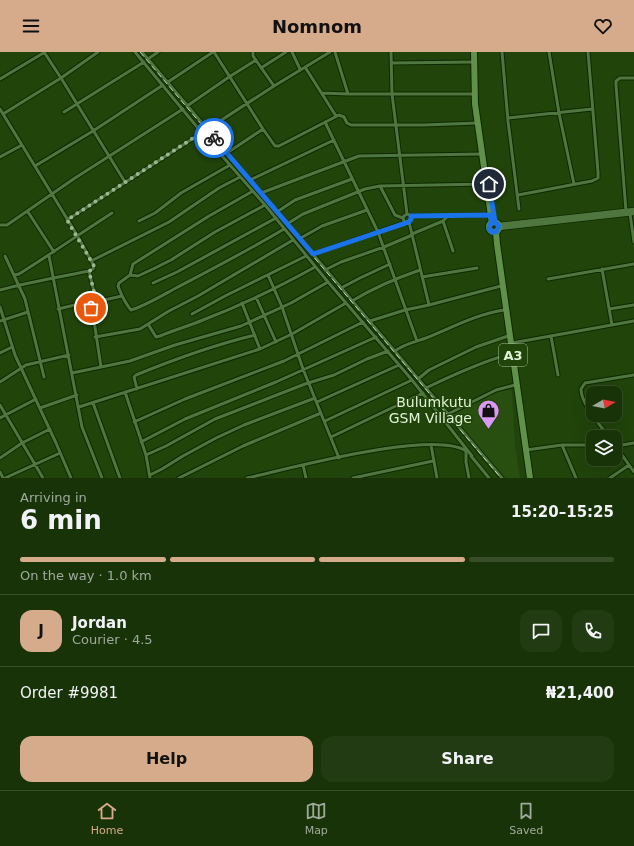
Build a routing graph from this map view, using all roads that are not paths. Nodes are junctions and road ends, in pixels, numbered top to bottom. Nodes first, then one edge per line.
1 (44, 52) edge
2 (98, 52) edge
3 (135, 52) edge
4 (142, 52) edge
5 (158, 52) edge
6 (213, 52) edge
7 (253, 52) edge
8 (286, 52) edge
9 (292, 52) edge
10 (330, 52) edge
11 (335, 52) edge
12 (391, 52) edge
13 (475, 52) edge
14 (502, 52) edge
15 (549, 52) edge
16 (588, 52) edge
17 (148, 59) junction
18 (256, 60) junction
19 (144, 62) junction
20 (474, 62) junction
21 (392, 63) junction
22 (305, 67) junction
23 (261, 68) junction
24 (300, 69) junction
25 (229, 77) junction
26 (61, 78) junction
27 (634, 78) edge
28 (0, 79) edge
29 (168, 82) junction
30 (164, 85) junction
31 (274, 86) junction
32 (322, 93) junction
33 (348, 94) junction
34 (392, 94) junction
35 (475, 94) junction
36 (77, 104) junction
37 (247, 104) junction
38 (187, 106) junction
39 (0, 109) edge
40 (183, 109) junction
41 (592, 109) junction
42 (64, 112) dead end
43 (559, 113) junction
44 (3, 114) junction
45 (336, 116) junction
46 (508, 118) junction
47 (325, 122) junction
48 (478, 123) junction
49 (395, 125) junction
50 (207, 129) junction
51 (263, 129) junction
52 (93, 131) junction
53 (202, 133) junction
54 (334, 140) junction
55 (22, 145) junction
56 (227, 153) junction
57 (482, 154) junction
58 (0, 156) edge
59 (109, 156) junction
60 (399, 156) junction
61 (344, 161) junction
62 (230, 165) junction
63 (35, 166) junction
64 (240, 176) junction
65 (352, 179) junction
66 (250, 180) junction
67 (125, 182) junction
68 (486, 184) junction
69 (574, 184) junction
70 (380, 186) junction
71 (403, 186) junction
72 (253, 191) junction
73 (358, 192) junction
74 (261, 193) junction
75 (51, 194) junction
76 (518, 195) junction
77 (265, 205) junction
78 (520, 209) dead end
79 (367, 210) junction
80 (634, 210) edge
81 (28, 212) junction
82 (277, 212) junction
83 (630, 212) edge
84 (112, 213) dead end
85 (407, 214) junction
86 (490, 215) junction
87 (411, 216) junction
88 (448, 216) junction
89 (276, 218) junction
90 (403, 218) junction
91 (67, 220) junction
92 (139, 221) dead end
93 (443, 221) junction
94 (407, 222) junction
95 (287, 224) junction
96 (0, 225) edge
97 (495, 227) junction
98 (284, 229) junction
99 (378, 232) junction
100 (412, 234) junction
101 (77, 235) junction
102 (299, 239) junction
103 (293, 240) junction
104 (634, 242) edge
105 (384, 247) junction
106 (453, 251) dead end
107 (54, 252) junction
108 (313, 254) junction
109 (5, 256) dead end
110 (49, 256) junction
111 (306, 256) junction
112 (91, 261) junction
113 (390, 264) junction
114 (634, 264) edge
115 (315, 267) junction
116 (477, 268) dead end
117 (602, 269) junction
118 (325, 270) junction
119 (420, 270) junction
120 (89, 271) junction
121 (14, 275) junction
122 (130, 275) junction
123 (268, 275) junction
124 (422, 277) junction
125 (52, 279) junction
126 (396, 279) junction
127 (548, 279) dead end
128 (328, 282) junction
129 (153, 283) dead end
130 (19, 285) junction
131 (501, 286) junction
132 (275, 288) junction
133 (341, 288) junction
134 (0, 290) edge
135 (122, 296) junction
136 (256, 297) junction
137 (96, 300) junction
138 (504, 300) junction
139 (91, 301) junction
140 (352, 301) junction
141 (242, 303) junction
142 (346, 303) junction
143 (429, 305) junction
144 (634, 305) edge
145 (0, 307) edge
146 (282, 307) junction
147 (58, 309) junction
148 (609, 309) junction
149 (406, 310) junction
150 (504, 310) junction
151 (28, 312) junction
152 (192, 314) dead end
153 (264, 316) junction
154 (4, 320) junction
155 (0, 321) edge
156 (370, 321) junction
157 (250, 322) junction
158 (363, 322) junction
159 (634, 322) edge
160 (148, 324) junction
161 (612, 325) junction
162 (292, 334) junction
163 (255, 335) junction
164 (508, 336) junction
165 (551, 336) junction
166 (95, 337) junction
167 (376, 337) junction
168 (276, 342) junction
169 (417, 342) junction
170 (511, 343) junction
171 (12, 348) junction
172 (260, 349) junction
173 (388, 352) junction
174 (395, 352) junction
175 (0, 353) edge
176 (298, 354) junction
177 (510, 354) junction
178 (69, 355) junction
179 (40, 361) junction
180 (399, 364) junction
181 (101, 367) junction
182 (22, 368) junction
183 (303, 369) junction
184 (72, 373) junction
185 (558, 375) dead end
186 (634, 375) edge
187 (44, 377) dead end
188 (418, 379) junction
189 (412, 380) junction
190 (0, 382) edge
191 (309, 383) junction
192 (514, 385) junction
193 (426, 388) junction
194 (137, 389) junction
195 (125, 392) junction
196 (423, 393) junction
197 (77, 395) junction
198 (315, 398) junction
199 (36, 400) junction
200 (316, 402) junction
201 (93, 403) junction
202 (0, 404) edge
203 (79, 407) junction
204 (40, 408) junction
205 (321, 413) junction
206 (448, 414) junction
207 (6, 415) junction
208 (0, 418) edge
209 (325, 421) junction
210 (134, 422) junction
211 (50, 429) junction
212 (604, 430) edge
213 (331, 436) junction
214 (140, 442) junction
215 (22, 443) junction
216 (634, 443) edge
217 (562, 444) junction
218 (622, 444) edge
219 (431, 445) junction
220 (586, 445) edge
221 (526, 450) junction
222 (466, 451) junction
223 (60, 453) junction
224 (146, 454) junction
225 (622, 455) edge
226 (472, 456) junction
227 (0, 458) edge
228 (339, 458) junction
229 (434, 461) junction
230 (35, 465) junction
231 (303, 465) junction
232 (629, 465) junction
233 (0, 472) edge
234 (634, 472) edge
235 (150, 476) edge
236 (4, 478) edge
237 (43, 478) edge
238 (70, 478) edge
239 (102, 478) edge
240 (120, 478) edge
241 (179, 478) edge
242 (247, 478) edge
243 (306, 478) edge
244 (353, 478) edge
245 (437, 478) edge
246 (469, 478) edge
247 (489, 478) edge
248 (502, 478) edge
249 (529, 478) edge
250 (576, 478) edge
251 (610, 478) edge

1 - 26 street
1 - 28 street
2 - 26 street
3 - 19 street
4 - 17 street
5 - 17 street
6 - 25 street
6 - 29 street
7 - 18 street
8 - 23 street
9 - 24 street
10 - 22 street
11 - 33 street
12 - 21 street
13 - 20 highway, A3
13 - 97 highway, A3
14 - 46 street
15 - 43 street
16 - 41 street
17 - 29 street
18 - 23 street
18 - 25 street
19 - 30 street
19 - 36 street
20 - 21 street
20 - 35 highway, A3
21 - 34 street
22 - 24 street
22 - 32 street
23 - 31 street
24 - 31 street
25 - 37 street
25 - 38 street
26 - 36 street
26 - 44 street
27 - 83 street
29 - 38 street
30 - 40 street
30 - 52 street
31 - 37 street
32 - 33 street
32 - 45 street
33 - 34 street
34 - 35 street
34 - 49 street
35 - 48 highway, A3
36 - 42 street
36 - 52 street
37 - 50 street
37 - 51 street
38 - 50 street
39 - 44 street
40 - 53 street
40 - 59 street
41 - 43 street
41 - 69 street
43 - 46 street
43 - 69 street
44 - 55 street
45 - 47 street
45 - 49 street
46 - 76 street
47 - 51 street
47 - 54 street
48 - 49 street
48 - 57 highway, A3
49 - 60 street
50 - 53 street
50 - 56 street
51 - 56 street
52 - 59 street
52 - 63 street
53 - 62 street
53 - 67 street
54 - 61 street
54 - 66 street
55 - 58 street
55 - 63 street
56 - 66 street
57 - 60 street
57 - 68 highway, A3
59 - 67 street
59 - 75 street
60 - 61 street
60 - 71 street
61 - 65 street
61 - 74 street
62 - 64 street
62 - 92 street
63 - 75 street
64 - 72 street
64 - 112 street
65 - 73 street
65 - 82 street
66 - 74 street
67 - 91 street
68 - 71 street
68 - 86 highway, A3
69 - 76 street
70 - 71 street
70 - 73 street
70 - 90 street
71 - 85 street
72 - 77 street
72 - 122 street
73 - 79 street
73 - 95 street
74 - 82 street
75 - 81 street
75 - 91 street
76 - 78 street
77 - 89 street
77 - 122 street
79 - 99 street
79 - 102 street
80 - 83 street
81 - 96 street
81 - 107 street
82 - 95 street
83 - 97 street
83 - 104 street
84 - 101 street
85 - 87 street
85 - 90 street
86 - 88 street
86 - 97 highway, A3
87 - 88 street
87 - 94 street
88 - 93 street
89 - 98 street
89 - 129 street
90 - 94 street
91 - 101 street
93 - 100 street
93 - 106 street
94 - 99 street
94 - 100 street
95 - 102 street
97 - 131 highway, A3
97 - 138 highway, A3
98 - 103 street
98 - 135 street
99 - 105 street
99 - 108 street
100 - 105 street
100 - 119 street
101 - 107 street
101 - 112 street
102 - 108 street
103 - 111 street
103 - 160 street
105 - 113 street
105 - 118 street
107 - 110 street
108 - 118 street
109 - 121 street
110 - 121 street
110 - 125 street
111 - 115 street
111 - 123 street
112 - 120 street
113 - 126 street
113 - 133 street
114 - 117 street
115 - 128 street
115 - 132 street
116 - 124 street
117 - 127 street
117 - 148 street
118 - 133 street
119 - 124 street
119 - 126 street
120 - 125 street
120 - 137 street
121 - 130 street
122 - 135 street
123 - 132 street
123 - 152 street
124 - 143 street
125 - 130 street
125 - 147 street
126 - 140 street
126 - 149 street
128 - 142 street
128 - 146 street
130 - 134 street
130 - 151 street
131 - 138 highway, A3
131 - 143 street
132 - 136 street
132 - 146 street
133 - 140 street
135 - 137 street
136 - 141 street
136 - 153 street
137 - 139 street
138 - 150 highway, A3
138 - 170 highway, A3
139 - 147 street
139 - 166 street
140 - 156 street
141 - 157 street
141 - 160 street
142 - 158 street
142 - 162 street
143 - 149 street
144 - 148 street
145 - 154 street
146 - 153 street
146 - 162 street
147 - 178 street
148 - 161 street
149 - 156 street
149 - 169 street
150 - 164 highway, A3
150 - 169 street
151 - 154 street
151 - 179 street
153 - 157 street
153 - 168 street
154 - 155 street
154 - 171 street
156 - 174 street
157 - 163 street
157 - 181 street
158 - 167 street
158 - 176 street
159 - 161 street
160 - 166 street
161 - 165 street
162 - 168 street
162 - 176 street
163 - 172 street
163 - 194 street
164 - 177 highway, A3
164 - 188 street
165 - 170 street
165 - 185 street
166 - 181 street
167 - 173 street
167 - 183 street
168 - 172 street
169 - 174 street
170 - 221 highway, A3
171 - 175 street
171 - 182 street
172 - 194 street
173 - 180 street
173 - 191 street
174 - 188 street
176 - 183 street
176 - 210 street
177 - 192 highway, A3
177 - 193 street
178 - 179 street
178 - 184 street
179 - 182 street
179 - 187 street
180 - 189 street
180 - 200 street
181 - 184 street
182 - 190 street
182 - 199 street
183 - 191 street
183 - 214 street
184 - 197 street
186 - 212 street
188 - 193 street
189 - 196 street
189 - 209 street
191 - 198 street
191 - 224 street
192 - 206 street
192 - 249 highway, A3
193 - 206 street
194 - 195 street
195 - 201 street
195 - 210 street
196 - 213 street
196 - 226 street
197 - 203 street
197 - 204 street
198 - 200 street
198 - 235 street
199 - 204 street
199 - 207 street
200 - 205 street
201 - 203 street
201 - 240 street
202 - 207 street
203 - 239 street
204 - 211 street
205 - 209 street
205 - 241 street
206 - 248 street
207 - 208 street
207 - 215 street
209 - 213 street
210 - 214 street
211 - 215 street
211 - 223 street
213 - 228 street
214 - 224 street
215 - 227 street
215 - 230 street
216 - 218 street
217 - 220 street
217 - 221 street
217 - 250 street
219 - 222 street
219 - 228 street
219 - 229 street
221 - 249 highway, A3
222 - 226 street
222 - 246 street
223 - 230 street
223 - 238 street
224 - 235 street
225 - 232 street
226 - 247 street
228 - 231 street
229 - 244 street
229 - 245 street
230 - 236 street
230 - 237 street
231 - 242 street
231 - 243 street
232 - 234 street
232 - 251 street
233 - 236 street

